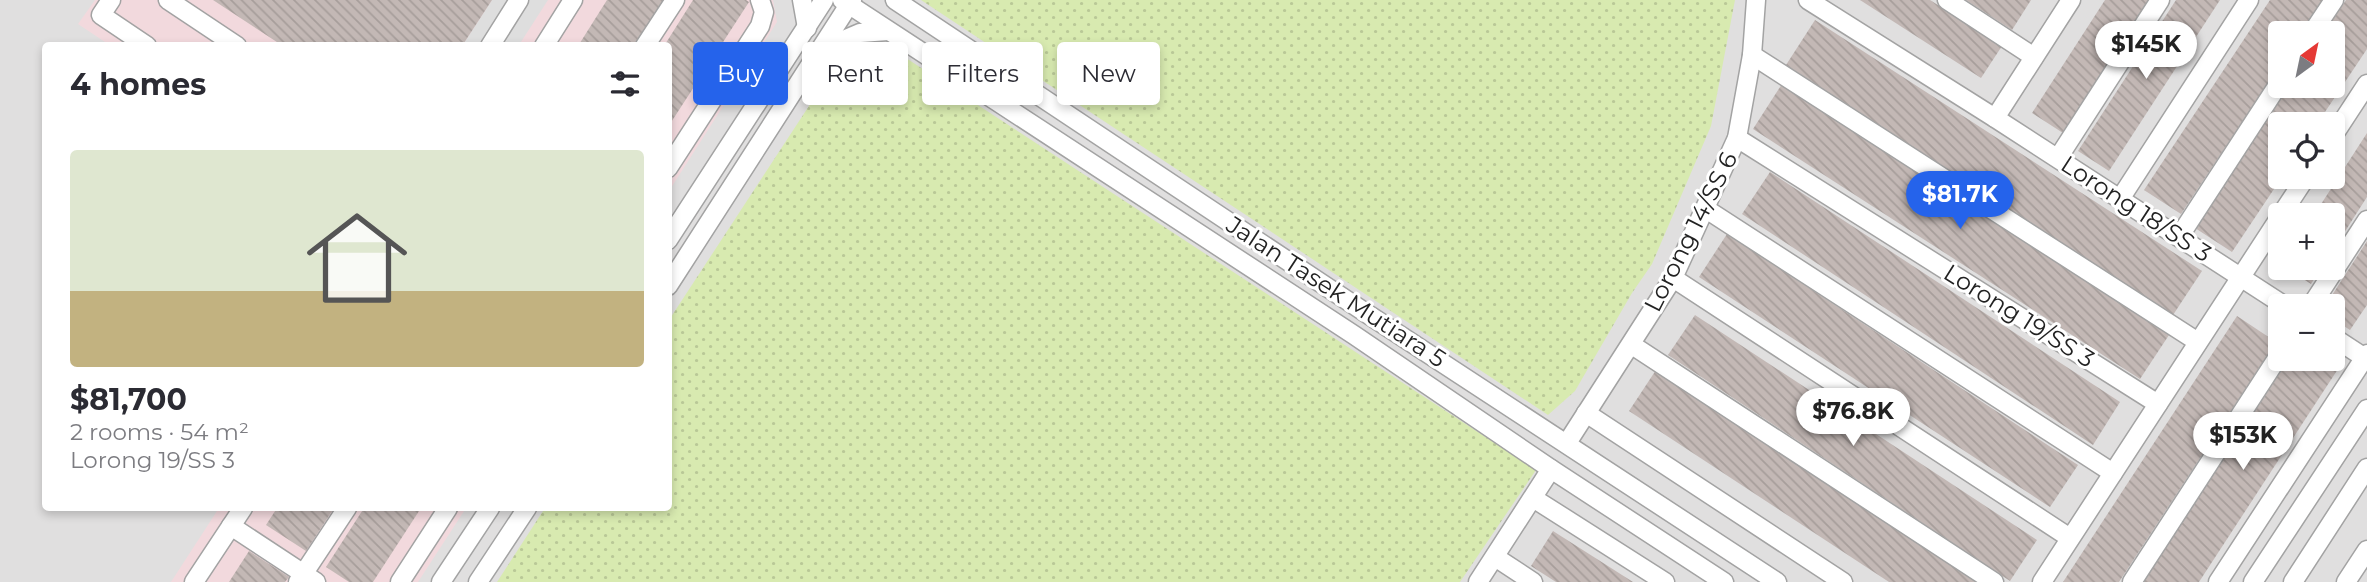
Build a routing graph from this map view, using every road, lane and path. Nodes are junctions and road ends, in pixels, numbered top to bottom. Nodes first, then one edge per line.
1 (111, 0) edge
2 (168, 0) edge
3 (519, 0) edge
4 (573, 0) edge
5 (675, 0) edge
6 (760, 0) edge
7 (802, 0) edge
8 (824, 0) edge
9 (1756, 0) edge
10 (1808, 0) edge
11 (1947, 0) edge
12 (2071, 0) edge
13 (2160, 0) edge
14 (2249, 0) edge
15 (2334, 0) edge
16 (848, 2) edge
17 (903, 3) edge
18 (2320, 21) edge
19 (807, 28) junction
20 (888, 31) junction
21 (141, 42) edge
22 (231, 42) edge
23 (493, 42) edge
24 (547, 42) edge
25 (648, 42) edge
26 (824, 42) edge
27 (839, 42) edge
28 (1752, 55) junction
29 (2034, 57) junction
30 (802, 76) edge
31 (2367, 84) edge
32 (2270, 98) edge
33 (1995, 118) junction
34 (2345, 118) edge
35 (1737, 138) junction
36 (2057, 158) junction
37 (672, 162) edge
38 (2120, 199) junction
39 (1706, 209) junction
40 (2367, 220) edge
41 (672, 230) edge
42 (2268, 236) edge
43 (2179, 237) junction
44 (2241, 277) junction
45 (1673, 278) junction
46 (672, 280) edge
47 (2319, 294) edge
48 (2268, 295) edge
49 (1366, 313) junction
50 (1354, 335) junction
51 (2198, 342) junction
52 (2345, 344) edge
53 (1632, 345) junction
54 (2366, 356) edge
55 (2269, 371) edge
56 (2158, 404) junction
57 (2367, 409) edge
58 (1586, 413) junction
59 (1567, 443) junction
60 (2367, 468) edge
61 (1551, 469) junction
62 (2113, 473) junction
63 (1533, 498) junction
64 (241, 511) edge
65 (345, 511) edge
66 (446, 511) edge
67 (488, 511) edge
68 (525, 511) edge
69 (231, 526) junction
70 (2070, 538) junction
71 (2367, 551) edge
72 (1495, 556) junction
73 (2355, 578) edge
74 (306, 579) edge
75 (194, 582) edge
76 (400, 582) edge
77 (441, 582) edge
78 (478, 582) edge
79 (1478, 582) edge
80 (1534, 582) edge
81 (1665, 582) edge
82 (1724, 582) edge
83 (1777, 582) edge
84 (1843, 582) edge
85 (1994, 582) edge
86 (2042, 582) edge
87 (2132, 582) edge
88 (2218, 582) edge
89 (2253, 582) edge
90 (2293, 582) edge

1 - 21 street
2 - 22 street
3 - 23 street
4 - 24 street
5 - 25 street
6 - 37 street
7 - 19 street
8 - 19 street
9 - 28 street, Lorong 14/SS 6
10 - 33 street, Lorong 18/SS 3
11 - 29 street
12 - 29 street
13 - 36 street
14 - 38 street
15 - 18 street
16 - 20 street, Jalan Tasek Mutiara 5
16 - 26 street
17 - 49 street, Jalan Tasek Mutiara 5
19 - 41 street
20 - 27 street
20 - 50 street, Jalan Tasek Mutiara 5
28 - 35 street, Lorong 14/SS 6
28 - 51 street
29 - 33 street
30 - 46 street
31 - 34 street
32 - 43 street
33 - 36 street, Lorong 18/SS 3
35 - 39 street, Lorong 14/SS 6
35 - 56 street, Lorong 19/SS 3
36 - 38 street, Lorong 18/SS 3
38 - 43 street, Lorong 18/SS 3
39 - 45 street, Lorong 14/SS 6
39 - 62 street
40 - 47 street
42 - 44 street
43 - 44 street, Lorong 18/SS 3
44 - 48 street, Lorong 18/SS 3
44 - 51 street
45 - 53 street, Lorong 14/SS 6
45 - 70 street
49 - 50 street
49 - 59 street, Jalan Tasek Mutiara 5
50 - 61 street, Jalan Tasek Mutiara 5
51 - 56 street
52 - 54 street
53 - 58 street, Lorong 14/SS 6
53 - 85 street
54 - 88 street
55 - 87 street
56 - 62 street
57 - 89 street
58 - 59 street, Lorong 14/SS 6
58 - 84 street
59 - 83 street, Jalan Tasek Mutiara 5
60 - 90 street
61 - 63 street
61 - 82 street, Jalan Tasek Mutiara 5
62 - 70 street
63 - 72 street
63 - 81 street
64 - 69 street
65 - 74 street
66 - 76 street
67 - 77 street
68 - 78 street
69 - 74 street
69 - 75 street
70 - 86 street
71 - 73 street
72 - 79 street
72 - 80 street

